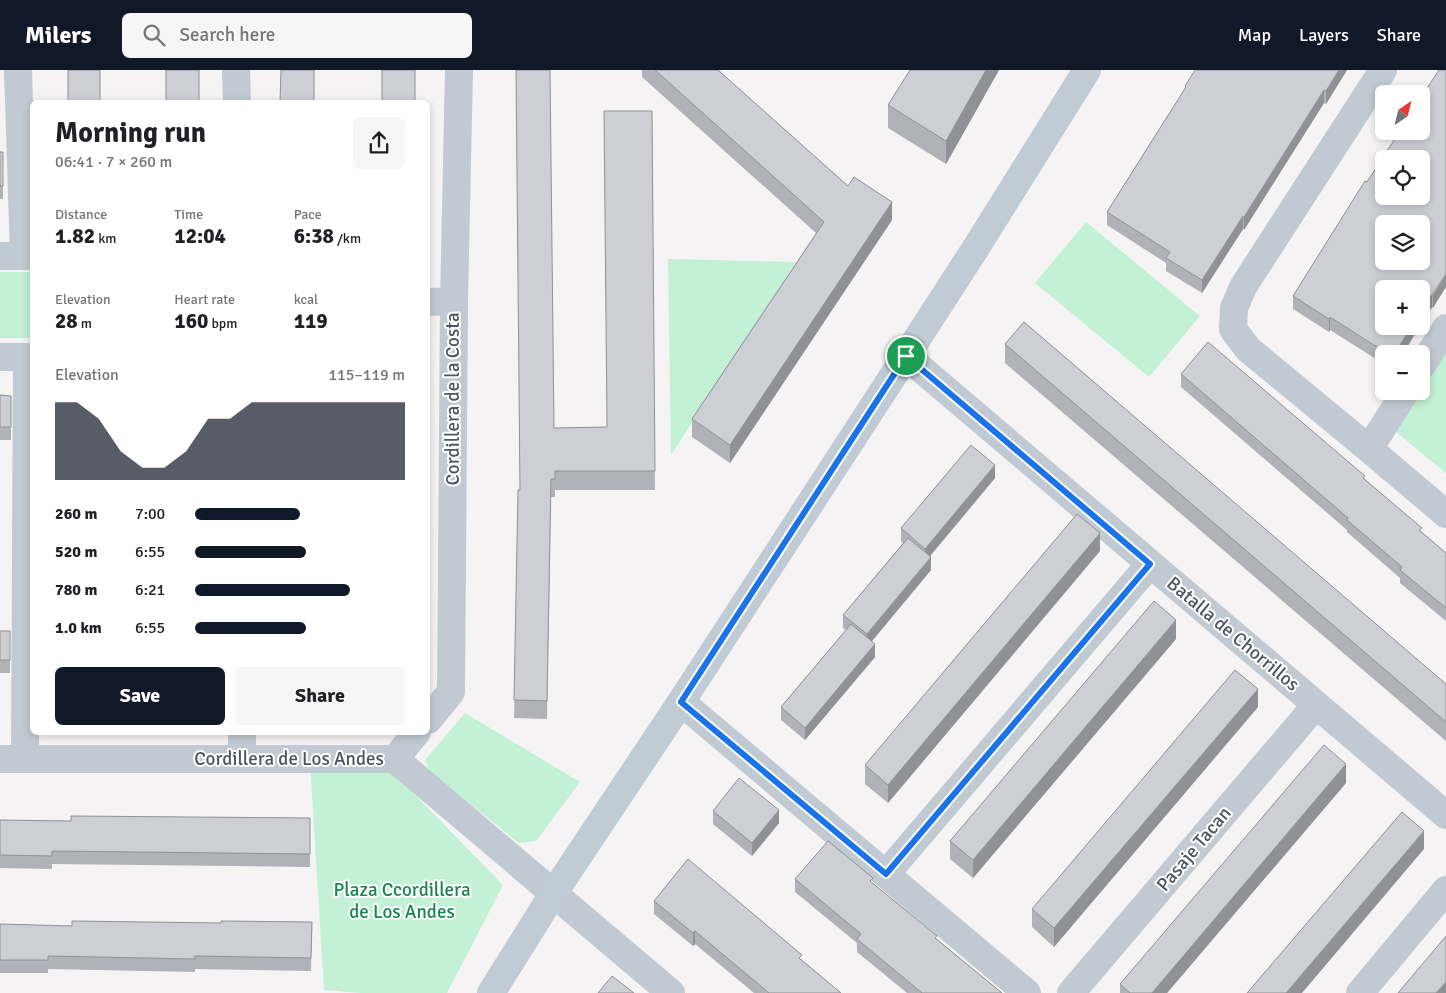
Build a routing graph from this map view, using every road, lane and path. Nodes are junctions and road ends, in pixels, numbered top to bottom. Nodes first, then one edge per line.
1 (18, 70) edge
2 (236, 70) edge
3 (459, 70) edge
4 (1087, 70) edge
5 (1383, 70) edge
6 (237, 100) edge
7 (19, 256) edge
8 (441, 302) edge
9 (1446, 328) edge
10 (1430, 353) edge
11 (906, 356) junction
12 (0, 357) edge
13 (30, 357) edge
14 (1400, 400) edge
15 (1369, 449) junction
16 (1446, 514) edge
17 (1150, 564) junction
18 (681, 702) junction
19 (1316, 705) junction
20 (430, 718) edge
21 (415, 735) edge
22 (242, 746) edge
23 (13, 759) edge
24 (395, 759) junction
25 (1446, 815) edge
26 (886, 874) junction
27 (1446, 890) edge
28 (553, 894) junction
29 (491, 993) edge
30 (671, 993) edge
31 (1027, 993) edge
32 (1071, 993) edge
33 (1360, 993) edge

1 - 7 street
2 - 6 street
3 - 8 street, Cordillera de la Costa
4 - 11 street
5 - 15 street
8 - 20 street, Cordillera de la Costa
9 - 10 street
11 - 17 street, Batalla de Chorrillos
11 - 18 street
12 - 13 street
13 - 23 street
14 - 15 street
15 - 16 street
17 - 19 street, Batalla de Chorrillos
17 - 26 street
18 - 26 street
18 - 28 street
19 - 25 street, Batalla de Chorrillos
19 - 32 street, Pasaje Tacan
21 - 24 street
22 - 23 street, Cordillera de Los Andes
22 - 24 street, Cordillera de Los Andes
24 - 28 street, Cordillera de Los Andes
26 - 31 street
27 - 33 street
28 - 29 street
28 - 30 street, Cordillera de Los Andes

